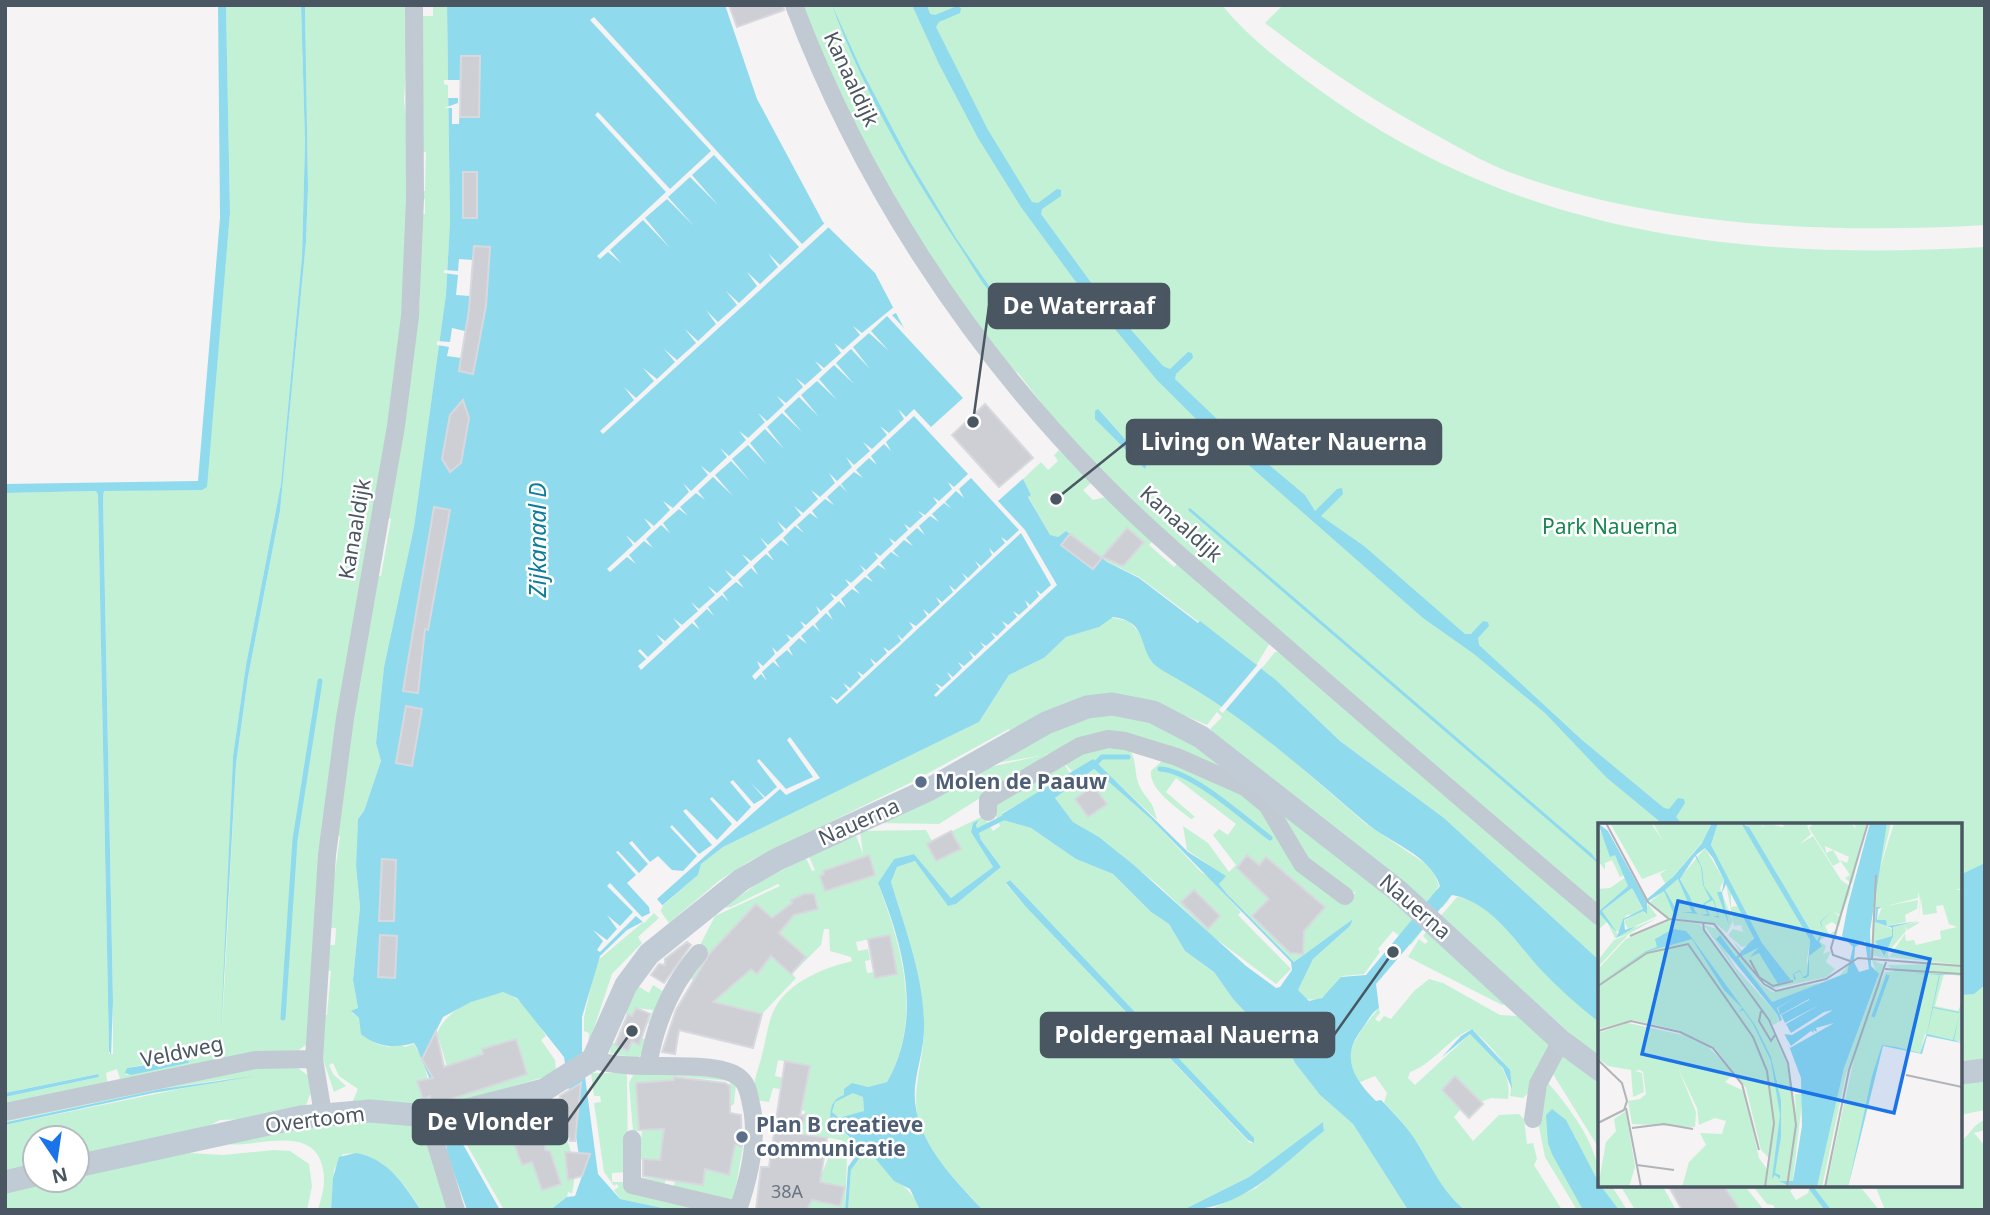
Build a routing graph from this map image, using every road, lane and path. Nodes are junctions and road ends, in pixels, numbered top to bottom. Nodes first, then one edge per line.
1 (414, 5) edge
2 (794, 5) edge
3 (1257, 788) junction
4 (988, 812) dead end
5 (1345, 896) dead end
6 (1598, 914) edge
7 (699, 953) dead end
8 (1561, 1041) junction
9 (314, 1059) junction
10 (591, 1061) junction
11 (648, 1066) junction
12 (1598, 1069) edge
13 (1985, 1070) edge
14 (1962, 1073) edge
15 (5, 1112) edge
16 (323, 1114) junction
17 (443, 1116) junction
18 (1533, 1119) dead end
19 (632, 1139) dead end
20 (91, 1163) edge
21 (456, 1210) edge
22 (738, 1210) edge

1 - 9 street, Kanaaldijk
2 - 6 street, Kanaaldijk
3 - 4 street, Nauerna
3 - 5 street, Nauerna
3 - 8 street, Nauerna
3 - 10 street, Nauerna
7 - 11 street
8 - 12 street, Nauerna
8 - 18 street
9 - 15 street, Veldweg
9 - 16 street
10 - 11 street
10 - 17 street, Overtoom
11 - 22 street
13 - 14 street
16 - 17 street, Overtoom
16 - 20 street, Overtoom
17 - 21 street
19 - 22 street

